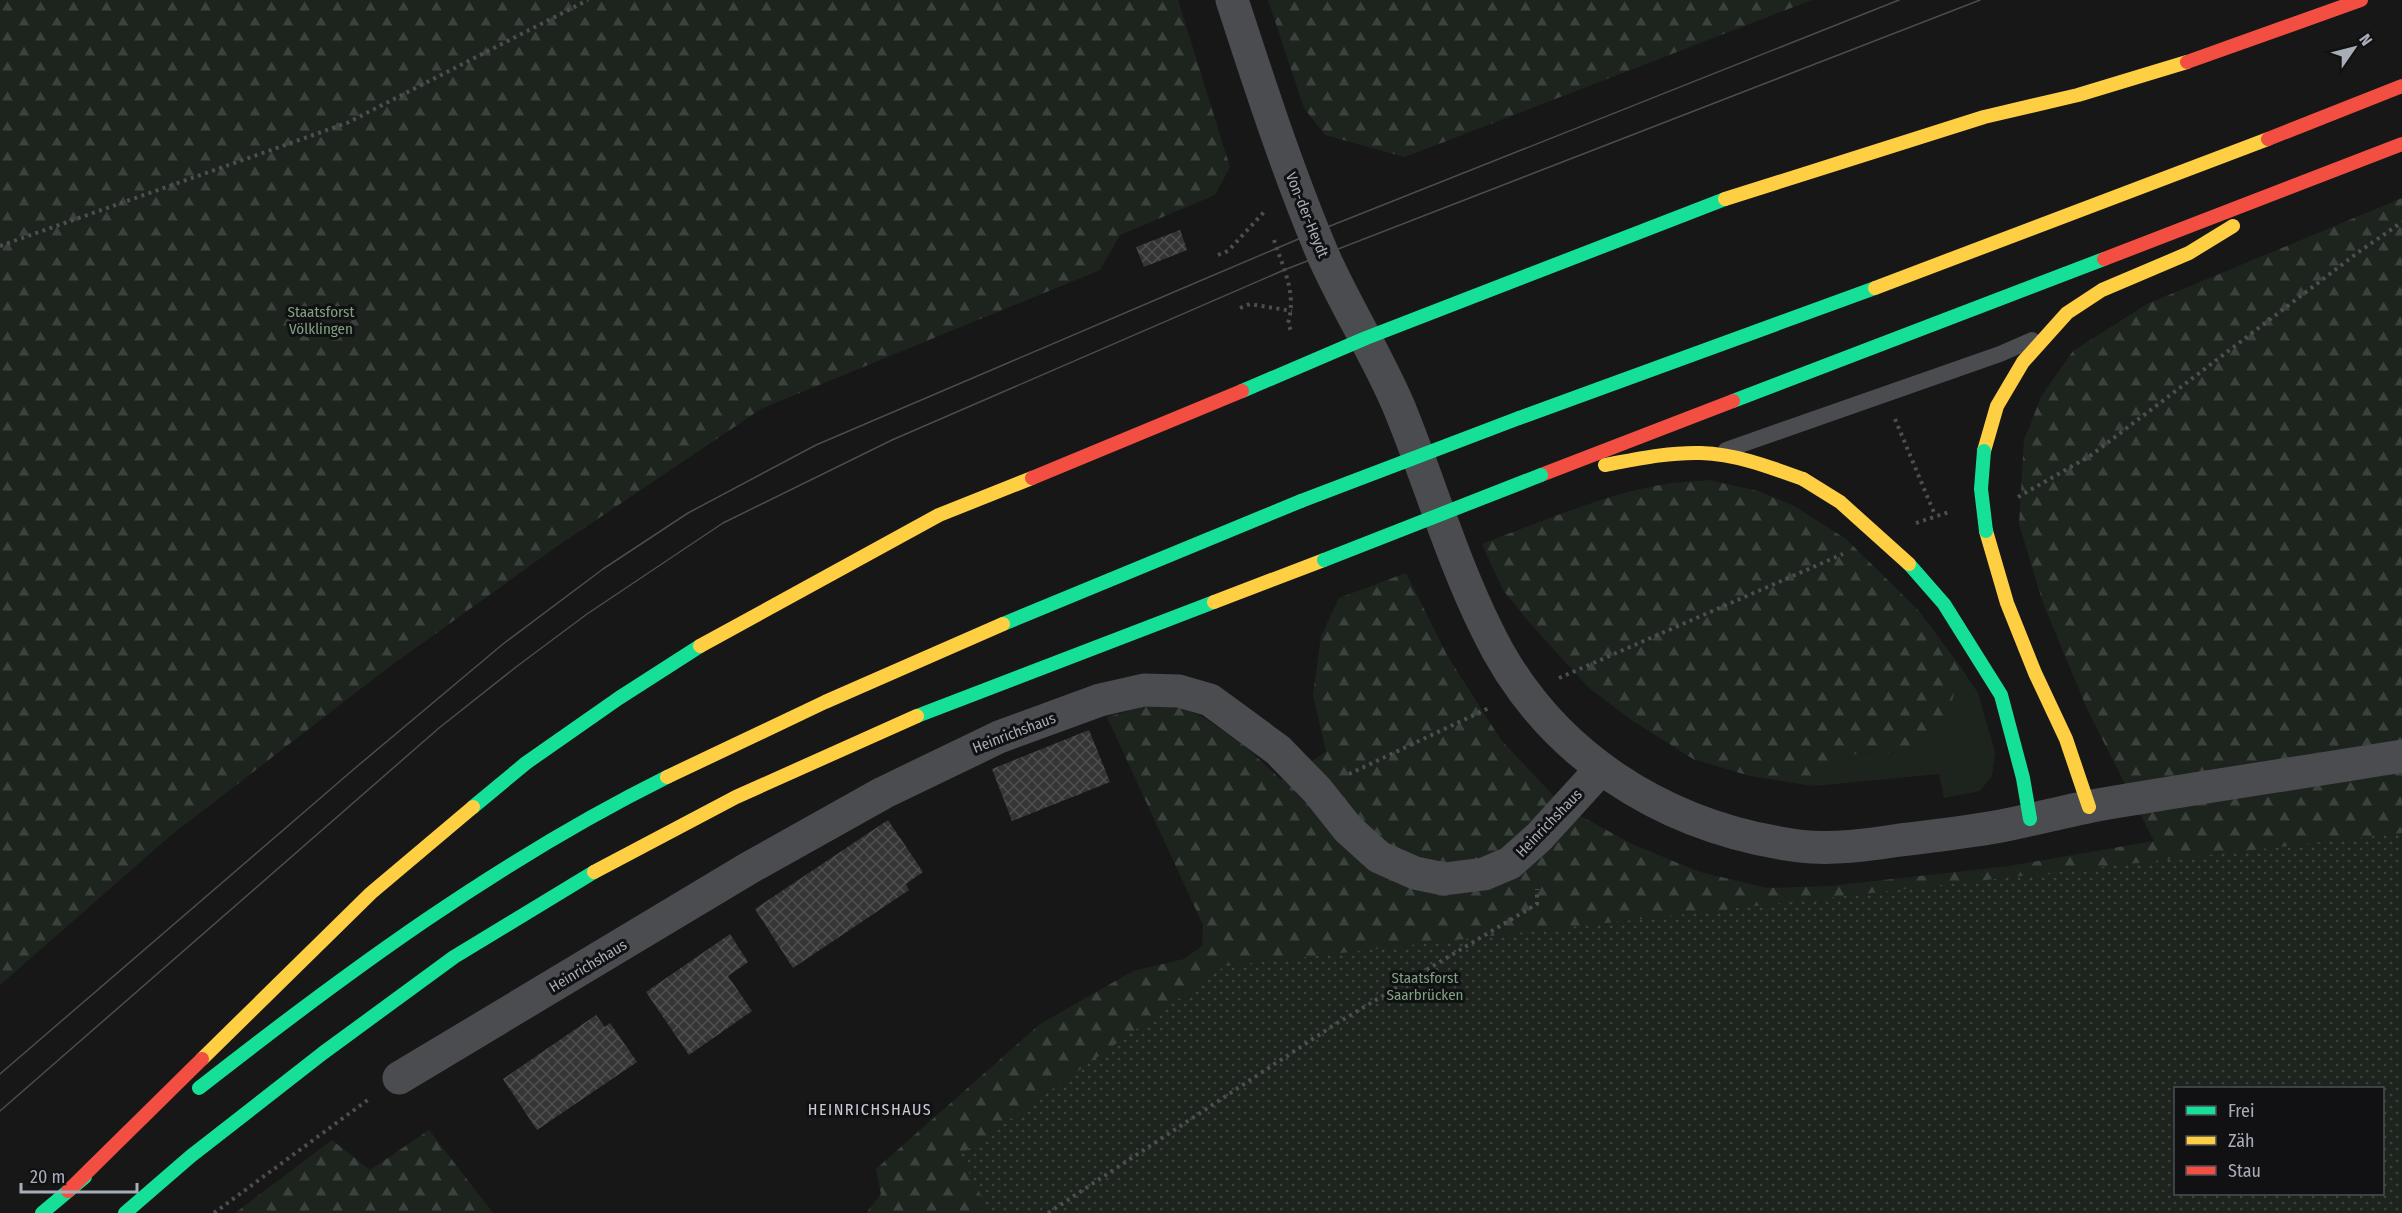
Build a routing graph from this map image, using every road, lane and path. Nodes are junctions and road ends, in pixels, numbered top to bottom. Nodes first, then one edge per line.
1 (588, 0) edge
2 (1232, 0) edge
3 (2361, 0) edge
4 (2402, 86) edge
5 (2402, 144) edge
6 (2304, 183) junction
7 (1268, 220) dead end
8 (1271, 230) dead end
9 (0, 246) edge
10 (1218, 255) dead end
11 (1240, 308) dead end
12 (1292, 311) junction
13 (1292, 331) dead end
14 (2047, 334) junction
15 (1366, 338) junction
16 (1885, 395) junction
17 (1713, 453) junction
18 (1541, 475) junction
19 (1935, 515) dead end
20 (1524, 693) junction
21 (2402, 756) edge
22 (1600, 769) junction
23 (1317, 790) junction
24 (2089, 807) junction
25 (2030, 819) junction
26 (1539, 837) junction
27 (399, 1078) joint
28 (187, 1097) dead end
29 (169, 1111) dead end
30 (68, 1191) junction
31 (42, 1213) edge
32 (125, 1213) edge
33 (214, 1213) edge
34 (1047, 1213) edge

1 - 9 path
2 - 15 street, Von-der-Heydt
3 - 15 highway
4 - 28 highway, bridge
5 - 6 highway
6 - 14 highway
6 - 18 highway
7 - 10 path
8 - 12 path
11 - 12 path
12 - 13 path
14 - 16 lane
14 - 24 highway, bridge
15 - 20 street, Von-der-Heydt
15 - 30 highway
16 - 17 lane
16 - 19 path
17 - 18 highway
17 - 25 highway, bridge
18 - 32 highway, bridge
20 - 22 street, Von-der-Heydt
20 - 23 path
21 - 24 street, Von-der-Heydt
22 - 25 street, Von-der-Heydt
22 - 26 street, Heinrichshaus
23 - 26 street, Heinrichshaus
23 - 27 street, Heinrichshaus
24 - 25 street, Von-der-Heydt
26 - 34 path
27 - 33 path
29 - 30 highway
30 - 31 highway

